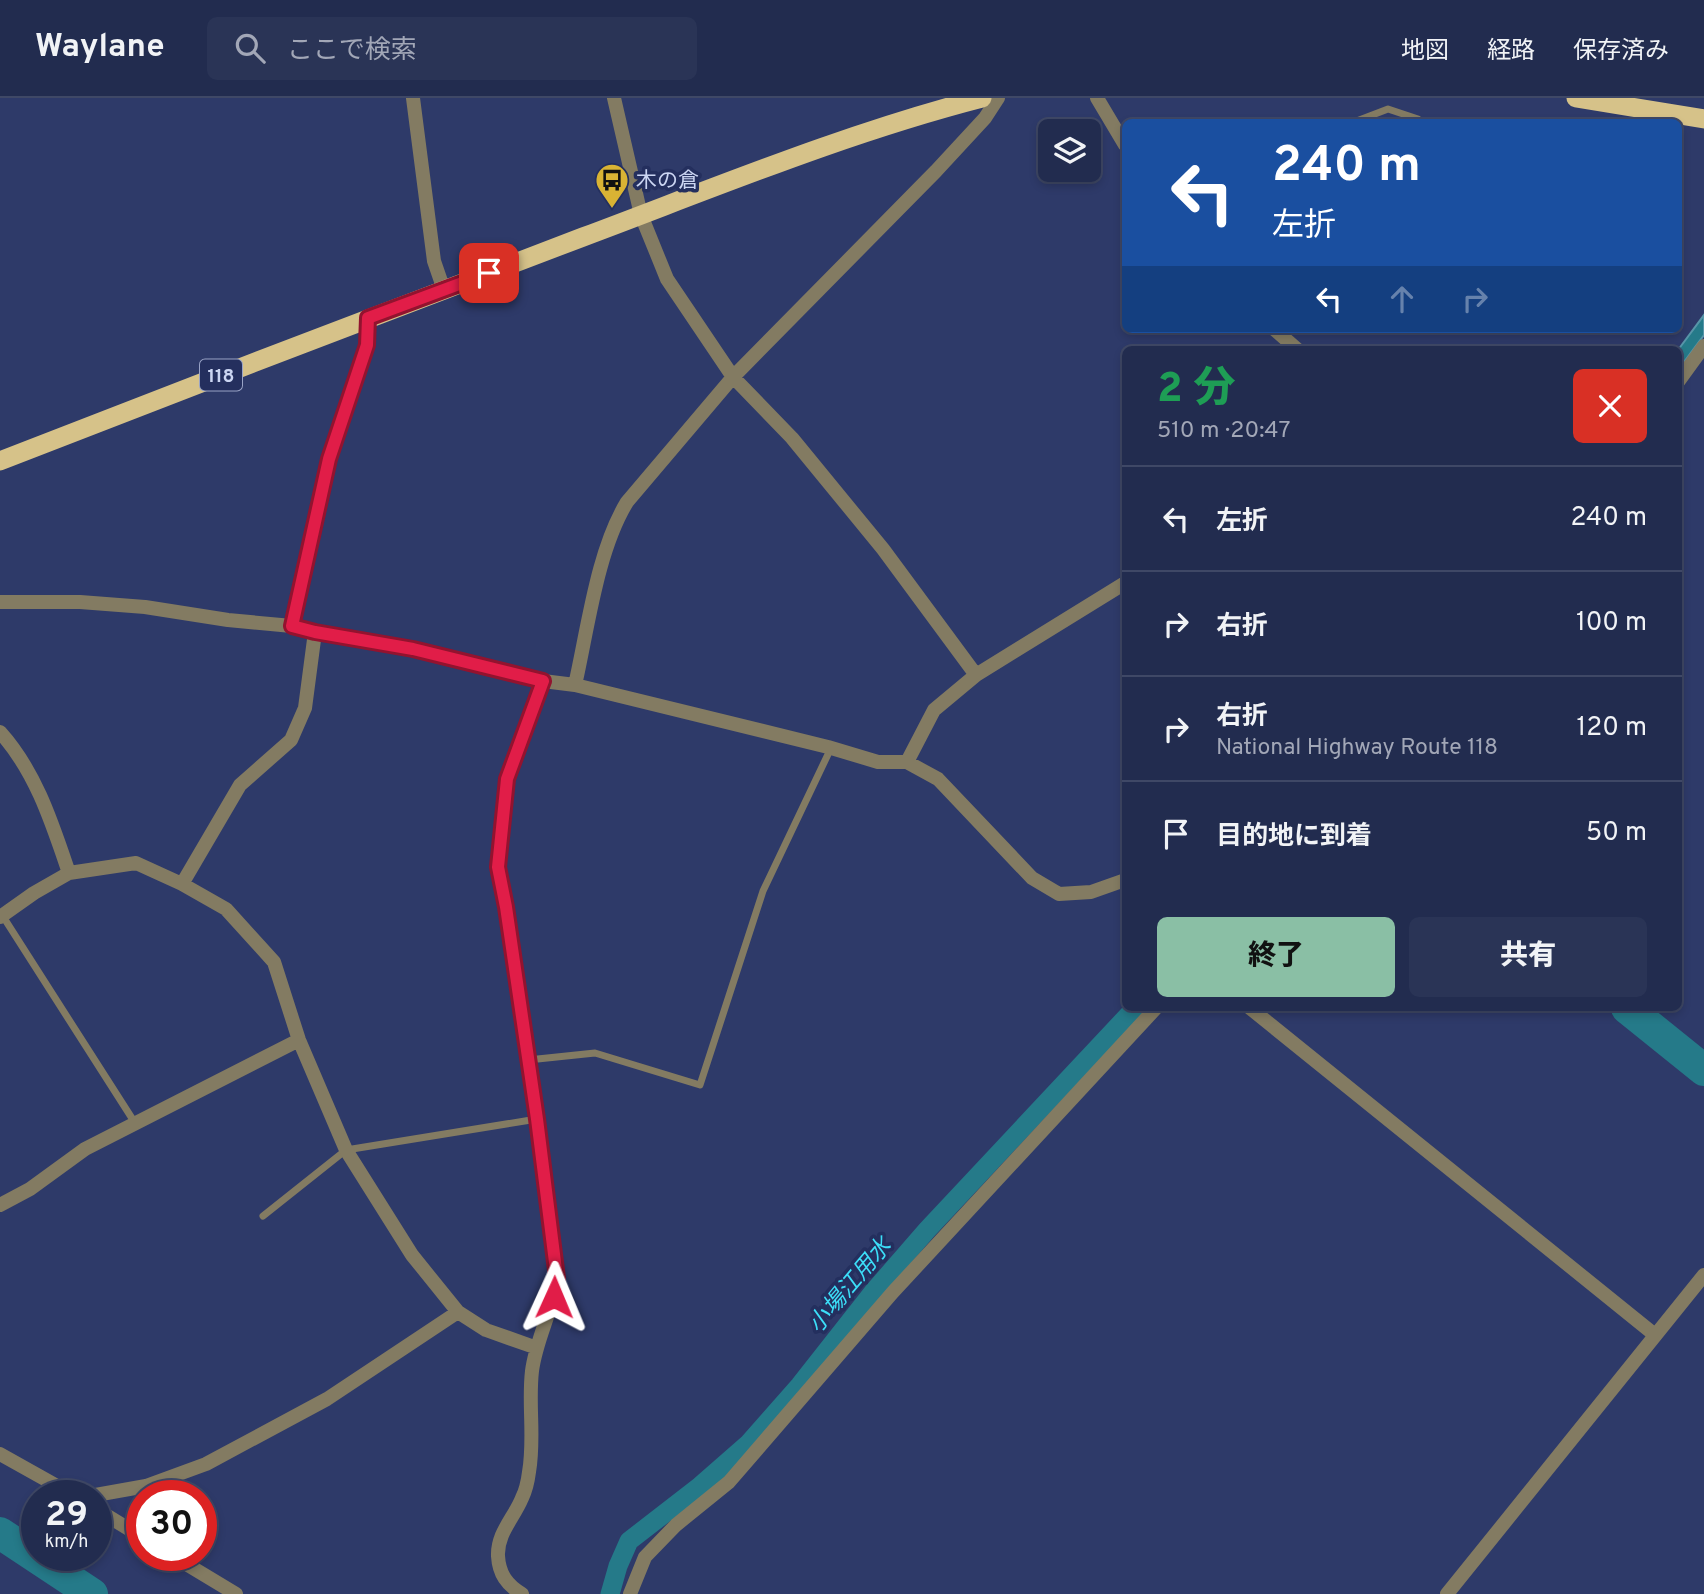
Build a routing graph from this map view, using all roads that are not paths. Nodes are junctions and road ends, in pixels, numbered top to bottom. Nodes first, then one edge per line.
1 (413, 98) edge
2 (614, 98) edge
3 (982, 98) edge
4 (998, 98) edge
5 (1097, 98) edge
6 (1576, 98) edge
7 (1362, 119) edge
8 (1418, 119) edge
9 (1704, 119) edge
10 (1122, 140) edge
11 (641, 215) junction
12 (444, 290) junction
13 (368, 318) junction
14 (1279, 333) edge
15 (1293, 346) edge
16 (1704, 346) edge
17 (1682, 376) edge
18 (733, 377) junction
19 (0, 461) edge
20 (1122, 585) edge
21 (0, 602) edge
22 (292, 626) junction
23 (315, 632) junction
24 (976, 675) junction
25 (543, 681) junction
26 (575, 685) junction
27 (0, 732) edge
28 (831, 747) junction
29 (907, 762) junction
30 (69, 873) junction
31 (1122, 881) edge
32 (182, 884) junction
33 (1, 916) edge
34 (1153, 1011) edge
35 (1254, 1011) edge
36 (299, 1040) junction
37 (528, 1060) junction
38 (537, 1119) junction
39 (135, 1123) junction
40 (346, 1150) junction
41 (0, 1205) edge
42 (263, 1216) dead end
43 (1704, 1275) edge
44 (458, 1312) junction
45 (1655, 1335) junction
46 (537, 1348) junction
47 (0, 1454) edge
48 (46, 1480) edge
49 (112, 1492) edge
50 (198, 1571) edge
51 (236, 1594) edge
52 (522, 1594) edge
53 (630, 1594) edge
54 (1447, 1594) edge

1 - 12 street
2 - 11 street
3 - 11 highway, 118
4 - 18 street
5 - 10 street
6 - 9 highway
7 - 8 lane
11 - 12 highway, 118
11 - 18 street
12 - 13 highway, 118
13 - 19 highway, 118
13 - 22 street
14 - 15 street
16 - 17 street
18 - 24 street
18 - 26 street
20 - 24 street
21 - 22 street
22 - 23 street
23 - 25 street
23 - 32 street
24 - 29 street
25 - 26 street
25 - 37 street
26 - 28 street
27 - 30 street
28 - 29 street
28 - 37 lane
29 - 31 street
30 - 32 street
30 - 33 street
32 - 36 street
33 - 39 lane
34 - 53 street
35 - 45 street
36 - 39 street
36 - 40 street
37 - 38 street
38 - 40 lane
38 - 46 street
39 - 41 street
40 - 42 lane
40 - 44 street
43 - 45 street
44 - 46 street
44 - 49 street
45 - 54 street
46 - 52 street
47 - 48 street
50 - 51 street

